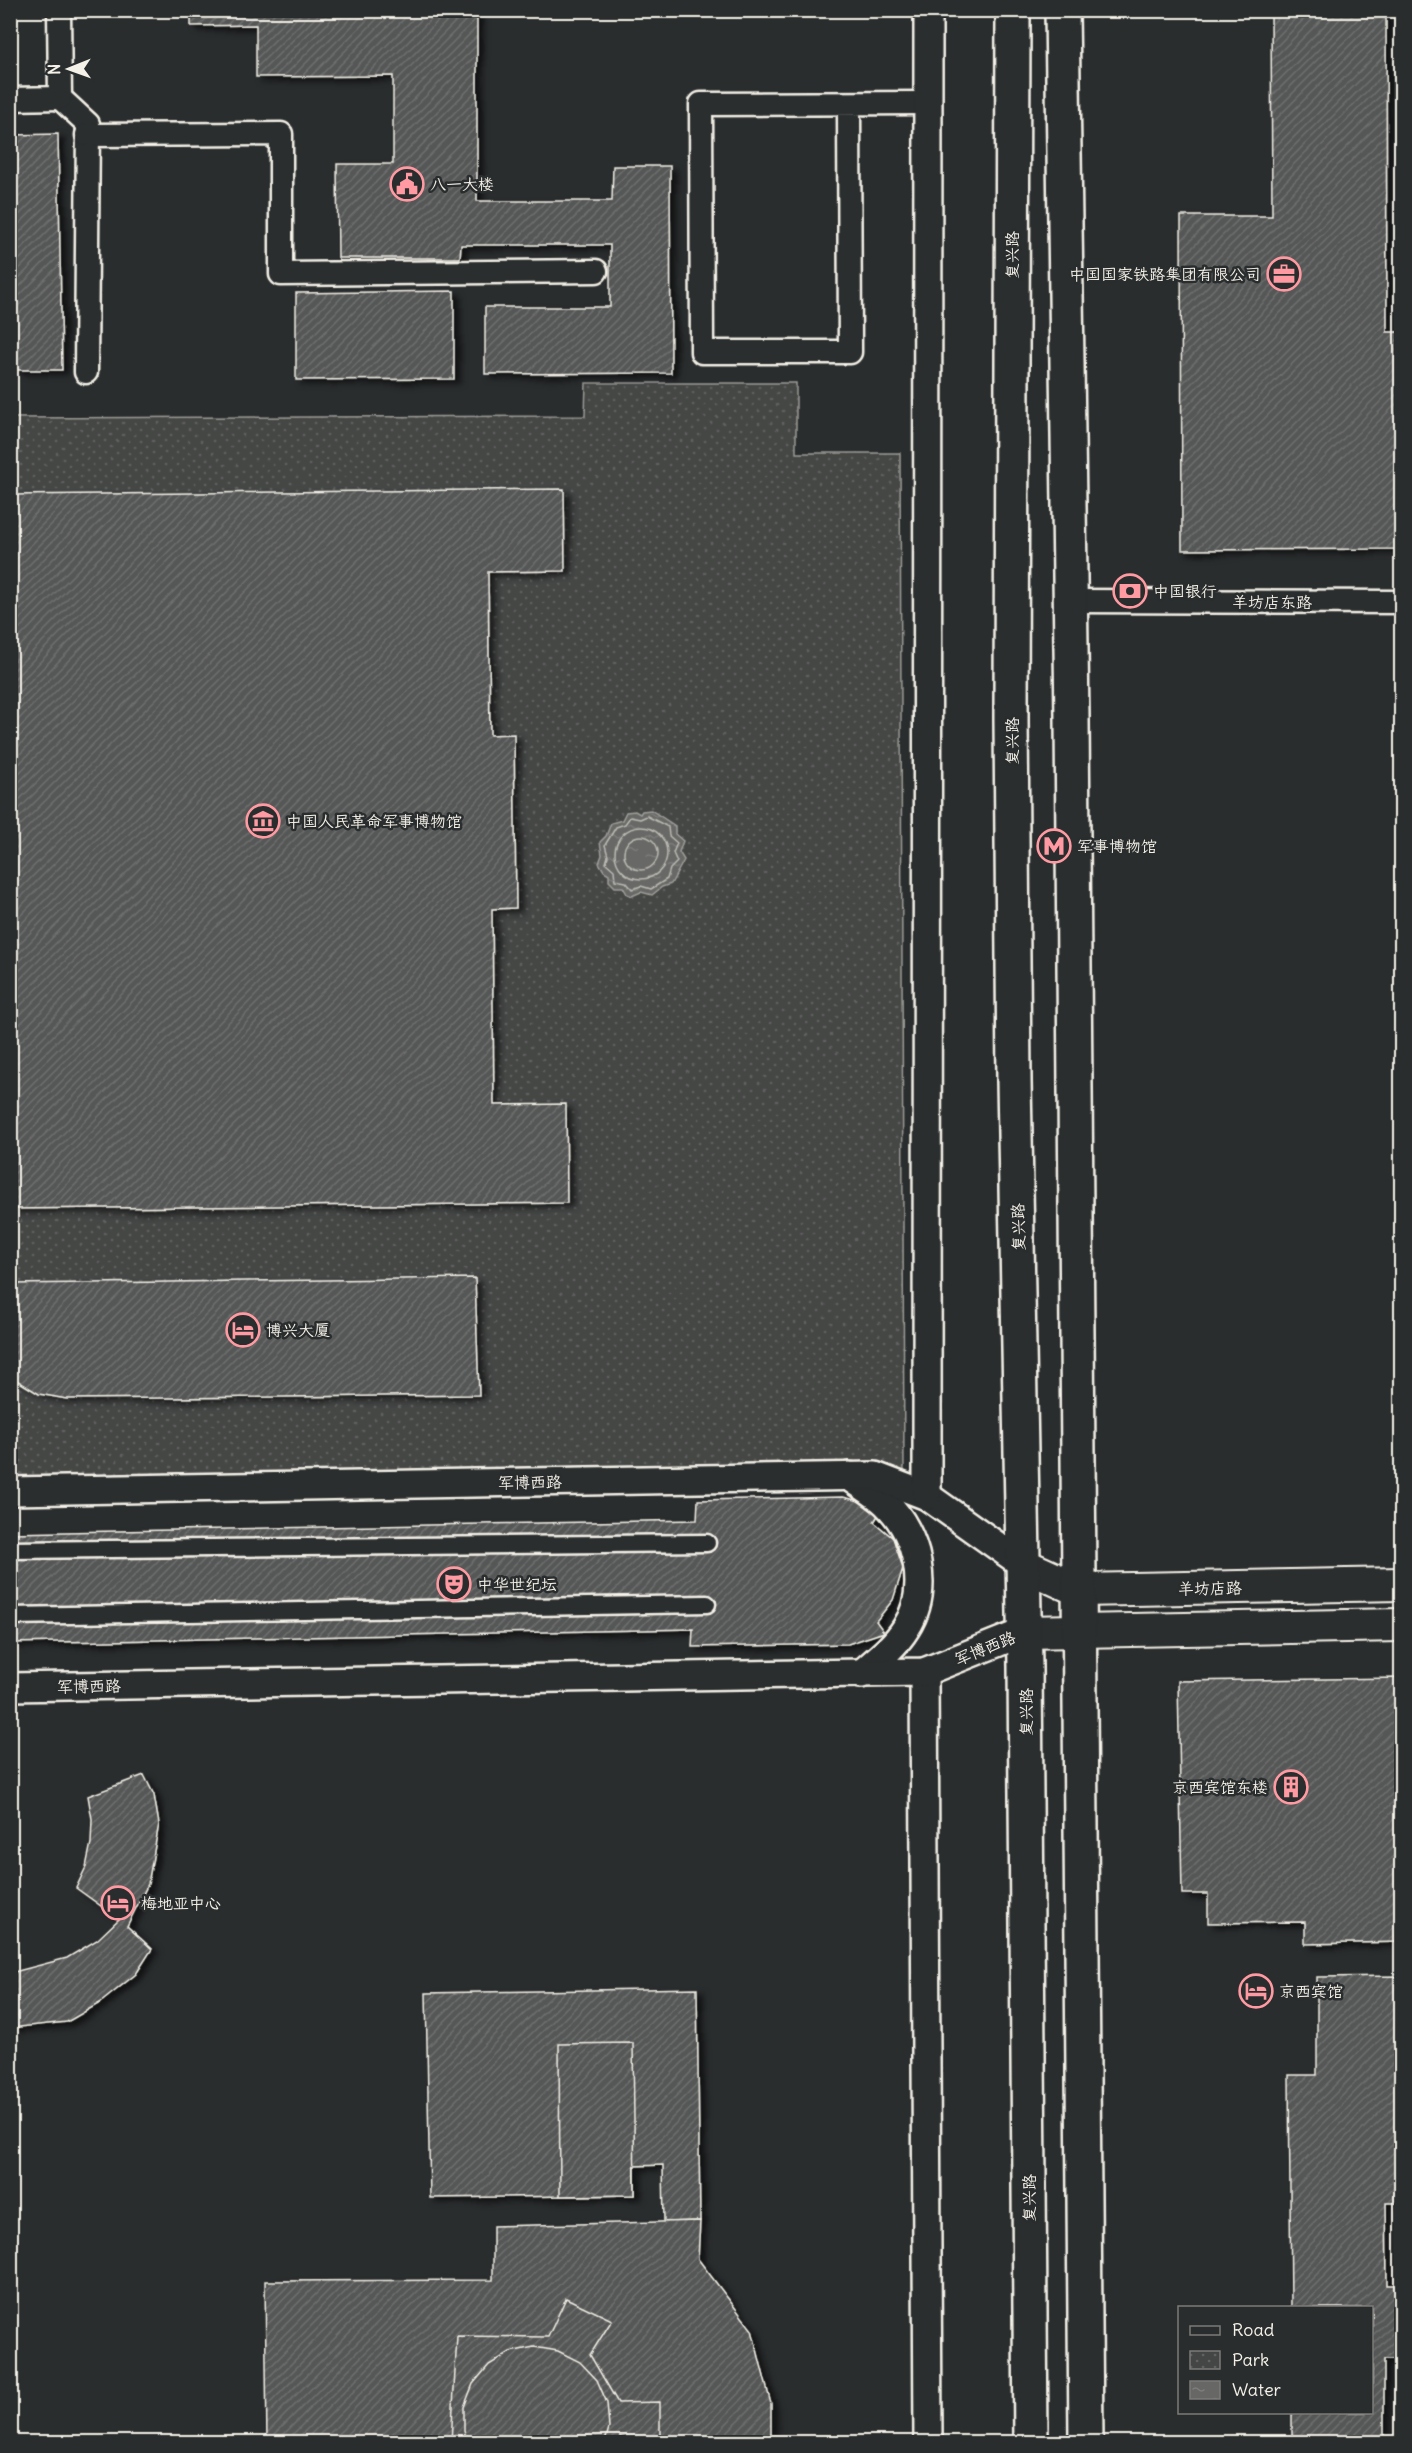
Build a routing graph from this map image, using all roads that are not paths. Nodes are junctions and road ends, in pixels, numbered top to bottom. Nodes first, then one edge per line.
1 (59, 10) edge
2 (928, 10) edge
3 (1013, 10) edge
4 (1062, 10) edge
5 (60, 98) junction
6 (10, 99) edge
7 (928, 103) junction
8 (849, 105) junction
9 (87, 135) junction
10 (596, 271) dead end
11 (86, 372) dead end
12 (1070, 601) junction
13 (1401, 602) edge
14 (849, 1476) junction
15 (10, 1491) edge
16 (927, 1496) junction
17 (707, 1543) dead end
18 (10, 1550) edge
19 (1024, 1565) junction
20 (1401, 1584) edge
21 (1079, 1590) junction
22 (708, 1604) dead end
23 (10, 1616) edge
24 (1401, 1625) edge
25 (1079, 1631) junction
26 (1024, 1632) junction
27 (924, 1672) junction
28 (861, 1674) junction
29 (10, 1687) edge
30 (928, 2442) edge
31 (1031, 2442) edge
32 (1086, 2442) edge

1 - 5 street
2 - 7 street
3 - 19 highway, 复兴路
4 - 12 highway
5 - 6 street
5 - 9 street
7 - 8 street
7 - 16 street
8 - 8 street
9 - 10 street
9 - 11 street
12 - 13 street, 羊坊店东路
12 - 21 highway
14 - 15 street, 军博西路
14 - 16 street, 军博西路
14 - 28 street
16 - 19 street, 军博西路
17 - 18 street
19 - 21 main road, 羊坊店路
19 - 26 highway, 复兴路
20 - 21 main road, 羊坊店路
21 - 25 highway
22 - 23 street
24 - 25 main road
25 - 26 main road
25 - 32 highway
26 - 27 street, 军博西路
26 - 31 highway, 复兴路
27 - 28 street, 军博西路
27 - 30 street
28 - 29 street, 军博西路

